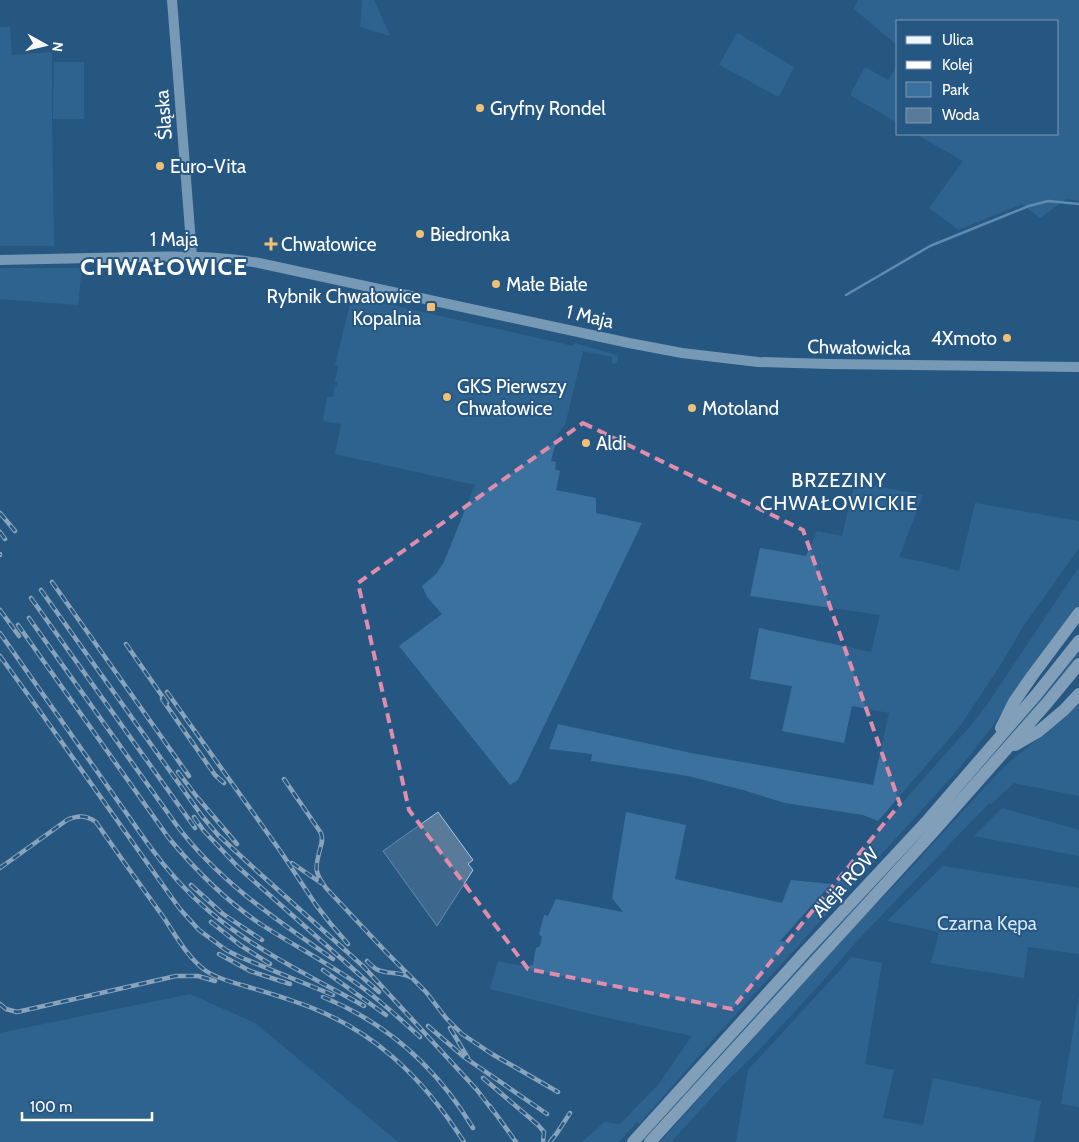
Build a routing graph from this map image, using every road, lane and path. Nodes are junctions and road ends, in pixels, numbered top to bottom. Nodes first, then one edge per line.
1 (172, 0) edge
2 (192, 256) junction
3 (0, 260) edge
4 (758, 362) joint
5 (1079, 367) edge
6 (1079, 612) edge
7 (1079, 641) edge
8 (1079, 664) edge
9 (1079, 694) edge
10 (993, 745) junction
11 (1006, 750) junction
12 (633, 1142) edge
13 (650, 1142) edge

1 - 2 main road, Śląska
2 - 3 main road, 1 Maja
2 - 4 main road, 1 Maja
4 - 5 main road, Chwałowicka
6 - 10 main road
7 - 10 main road, Aleja ROW
8 - 11 main road, Aleja ROW
9 - 11 main road
10 - 12 main road, Aleja ROW
11 - 13 main road, Aleja ROW

